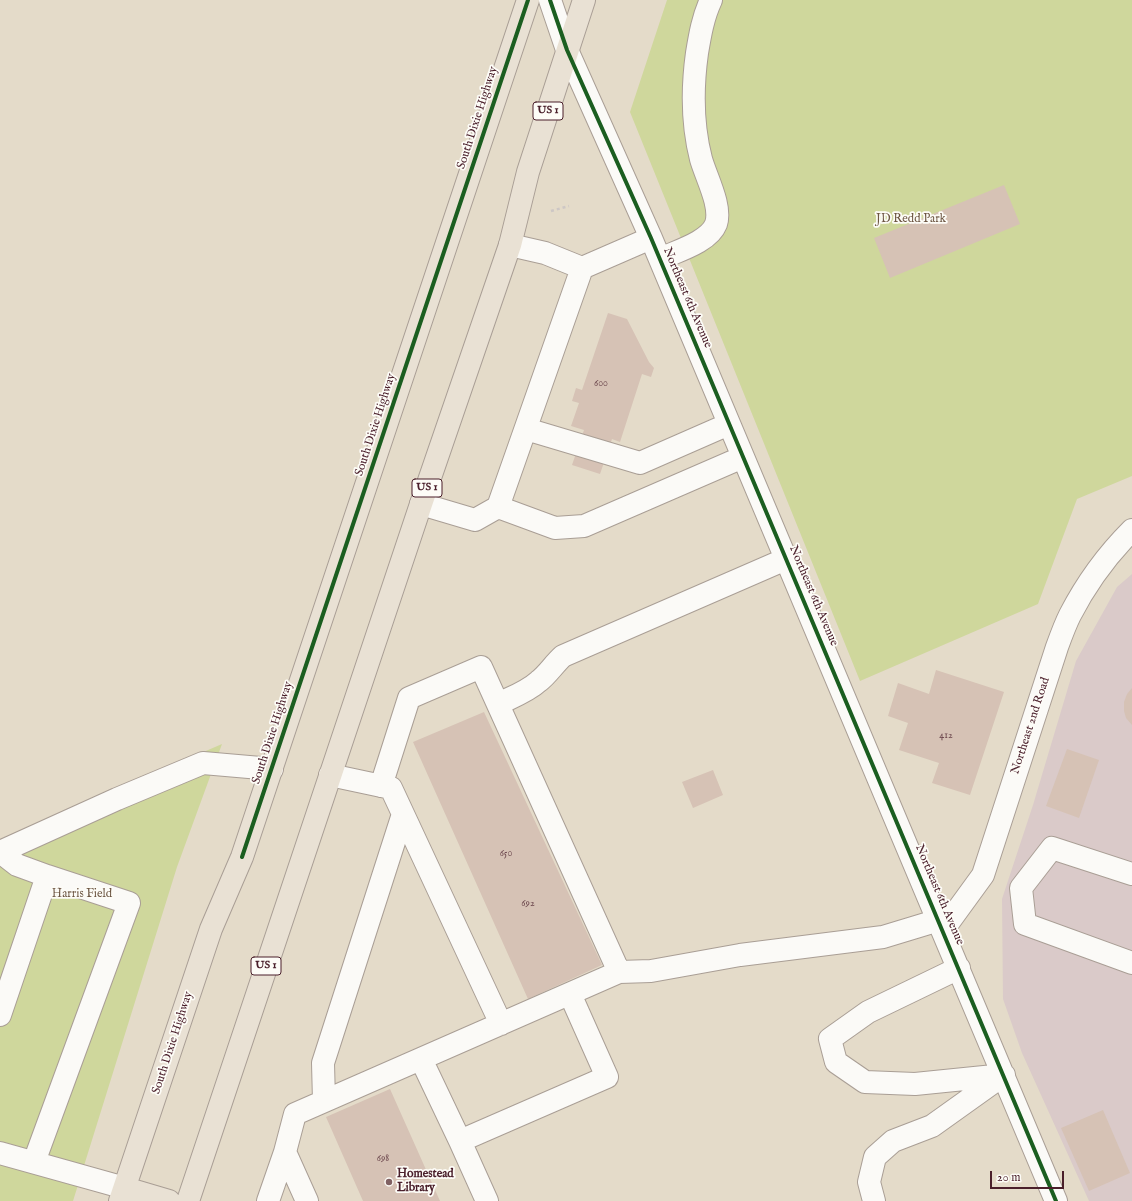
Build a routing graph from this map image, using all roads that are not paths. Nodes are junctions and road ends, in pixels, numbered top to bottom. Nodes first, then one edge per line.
1 (528, 0) edge
2 (550, 0) edge
3 (584, 0) edge
4 (711, 0) edge
5 (567, 50) junction
6 (652, 238) junction
7 (510, 245) junction
8 (660, 259) junction
9 (582, 268) junction
10 (729, 424) junction
11 (526, 429) junction
12 (743, 457) junction
13 (421, 504) junction
14 (498, 508) junction
15 (1132, 530) edge
16 (786, 559) junction
17 (498, 704) junction
18 (272, 769) junction
19 (330, 775) junction
20 (381, 786) junction
21 (403, 814) junction
22 (0, 852) edge
23 (1132, 874) edge
24 (47, 876) junction
25 (941, 925) junction
26 (1132, 963) edge
27 (959, 968) junction
28 (620, 972) junction
29 (570, 994) junction
30 (0, 1015) edge
31 (501, 1024) junction
32 (421, 1059) junction
33 (1004, 1075) junction
34 (324, 1101) junction
35 (460, 1141) junction
36 (285, 1152) junction
37 (0, 1153) edge
38 (34, 1162) junction
39 (123, 1194) edge
40 (169, 1201) edge
41 (188, 1201) edge
42 (268, 1201) edge
43 (307, 1201) edge
44 (487, 1201) edge
45 (874, 1201) edge
46 (1056, 1201) edge

1 - 18 highway, South Dixie Highway
2 - 5 street, Northeast 6th Avenue
3 - 5 highway, US 1
4 - 8 street
5 - 6 street, Northeast 6th Avenue
5 - 7 highway, US 1
6 - 8 street, Northeast 6th Avenue
6 - 9 street
7 - 9 street
7 - 13 highway, US 1
8 - 10 street, Northeast 6th Avenue
9 - 11 street
10 - 11 street
10 - 12 street, Northeast 6th Avenue
11 - 14 street
12 - 14 street
12 - 16 street, Northeast 6th Avenue
13 - 14 street
13 - 19 highway, US 1
15 - 25 street, Northeast 2nd Road
16 - 17 street
16 - 25 street, Northeast 6th Avenue
17 - 20 street
17 - 28 street
18 - 22 street
18 - 39 highway, South Dixie Highway
19 - 20 street
19 - 41 highway, US 1
20 - 21 street
21 - 31 street
21 - 34 street
22 - 24 street
23 - 26 street
24 - 30 street
24 - 38 street
25 - 27 street, Northeast 6th Avenue
25 - 28 street
27 - 33 street, Northeast 6th Avenue
27 - 33 street
28 - 29 street
29 - 31 street
29 - 35 street
31 - 32 street
32 - 34 street
32 - 35 street
33 - 45 street
33 - 46 street, Northeast 6th Avenue
34 - 36 street
35 - 44 street
36 - 42 street
36 - 43 street
37 - 38 street
38 - 39 street
39 - 40 highway

